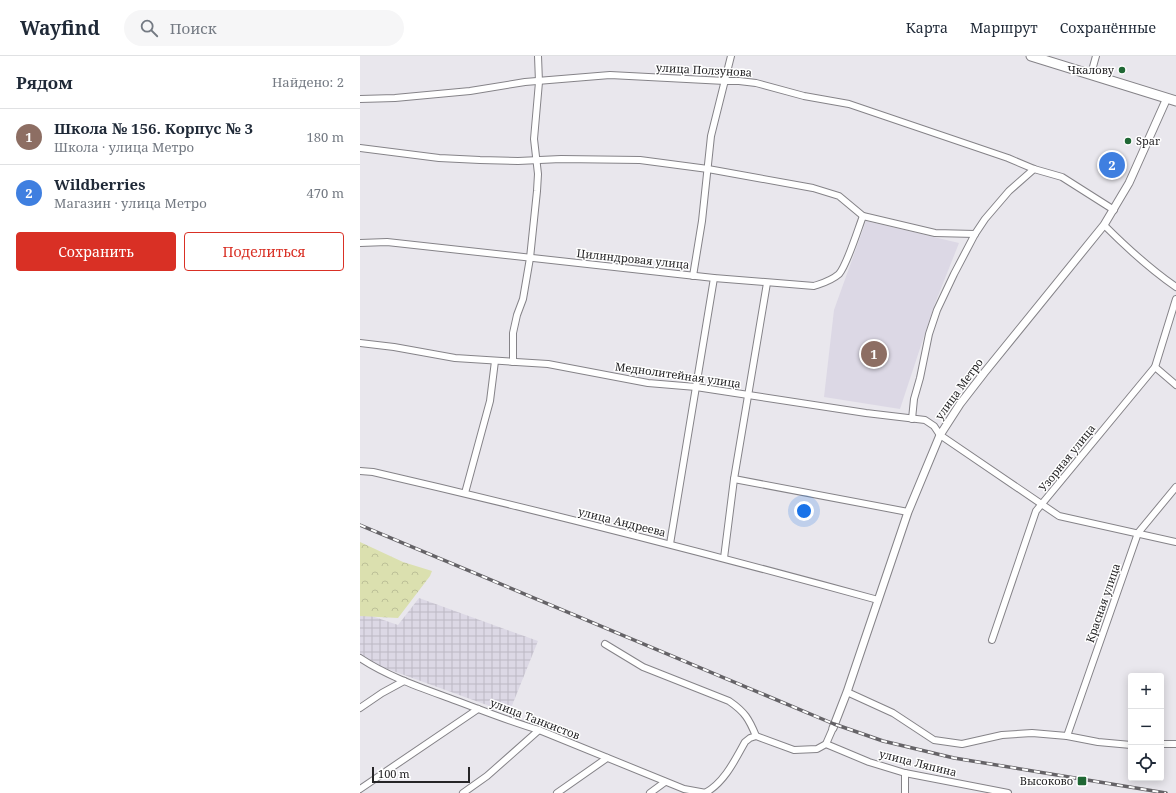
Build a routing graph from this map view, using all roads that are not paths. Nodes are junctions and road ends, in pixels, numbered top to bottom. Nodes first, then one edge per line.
1 (538, 56) edge
2 (731, 56) edge
3 (1031, 56) edge
4 (1096, 56) edge
5 (1091, 74) junction
6 (725, 81) junction
7 (539, 82) junction
8 (360, 99) edge
9 (1172, 99) edge
10 (360, 148) edge
11 (537, 160) junction
12 (708, 169) junction
13 (1034, 169) junction
14 (1114, 210) junction
15 (863, 216) junction
16 (1104, 225) junction
17 (975, 234) junction
18 (360, 243) edge
19 (530, 258) junction
20 (693, 276) junction
21 (714, 278) junction
22 (767, 283) junction
23 (1176, 287) edge
24 (1176, 299) edge
25 (360, 343) edge
26 (495, 361) junction
27 (513, 362) junction
28 (1155, 367) junction
29 (1176, 385) edge
30 (696, 387) junction
31 (748, 394) junction
32 (912, 419) junction
33 (940, 435) junction
34 (360, 471) edge
35 (734, 479) junction
36 (1176, 487) edge
37 (465, 493) junction
38 (1043, 504) junction
39 (908, 512) junction
40 (1138, 533) junction
41 (1176, 542) edge
42 (670, 544) junction
43 (724, 558) junction
44 (878, 600) junction
45 (992, 640) dead end
46 (605, 644) dead end
47 (360, 658) edge
48 (404, 681) junction
49 (847, 692) junction
50 (360, 708) edge
51 (478, 709) junction
52 (833, 728) joint
53 (539, 730) junction
54 (756, 736) junction
55 (1067, 736) junction
56 (826, 744) junction
57 (1164, 744) edge
58 (1176, 744) edge
59 (1128, 745) edge
60 (607, 758) junction
61 (905, 773) junction
62 (665, 782) junction
63 (360, 789) edge
64 (464, 793) edge
65 (557, 793) edge
66 (650, 793) edge
67 (705, 793) edge
68 (905, 793) edge
69 (1008, 793) edge

1 - 7 street
2 - 6 street
3 - 5 main road
4 - 5 street
5 - 9 main road
6 - 7 street, улица Ползунова
6 - 12 street
6 - 13 street, улица Ползунова
7 - 8 street, улица Ползунова
7 - 11 street
9 - 14 street, улица Метро
10 - 11 street
11 - 12 street
11 - 19 street
12 - 15 street
12 - 20 street
13 - 14 street, улица Ползунова
13 - 17 street
14 - 16 street, улица Метро
15 - 17 street
15 - 22 street, Цилиндровая улица
16 - 23 street
16 - 33 street, улица Метро
17 - 32 street
18 - 19 street, Цилиндровая улица
19 - 20 street, Цилиндровая улица
19 - 27 street
20 - 21 street, Цилиндровая улица
21 - 22 street, Цилиндровая улица
21 - 30 street
22 - 31 street
24 - 28 street, Узорная улица
25 - 26 street, Меднолитейная улица
26 - 27 street, Меднолитейная улица
26 - 37 street
27 - 30 street, Меднолитейная улица
28 - 29 street
28 - 38 street, Узорная улица
30 - 31 street, Меднолитейная улица
30 - 42 street
31 - 32 street, Меднолитейная улица
31 - 35 street
32 - 33 street, Меднолитейная улица
33 - 38 street, Меднолитейная улица
33 - 39 street, улица Метро
34 - 37 street, улица Андреева
35 - 39 street
35 - 43 street
36 - 40 street, Красная улица
37 - 42 street, улица Андреева
38 - 40 street, Меднолитейная улица
38 - 45 street, Узорная улица
39 - 44 street, улица Метро
40 - 41 street, Меднолитейная улица
40 - 55 street, Красная улица
42 - 43 street, улица Андреева
43 - 44 street, улица Андреева
44 - 49 street, улица Метро
46 - 54 street
47 - 48 street, улица Танкистов
48 - 50 street
48 - 51 street, улица Танкистов
49 - 52 street, улица Метро
49 - 55 street
51 - 53 street, улица Танкистов
51 - 63 street
52 - 56 street
53 - 60 street, улица Танкистов
53 - 64 street
54 - 56 street
54 - 67 street
55 - 59 street
56 - 61 street, улица Ляпина
57 - 58 street
60 - 62 street, улица Танкистов
60 - 65 street
61 - 68 street
61 - 69 street, улица Ляпина
62 - 66 street
62 - 67 street, улица Танкистов

